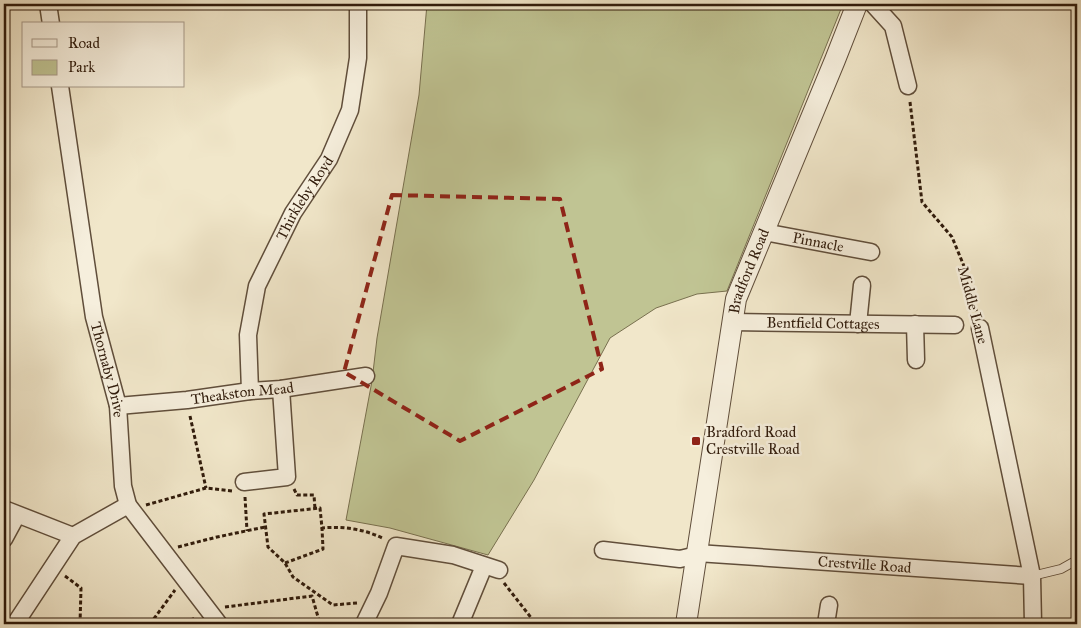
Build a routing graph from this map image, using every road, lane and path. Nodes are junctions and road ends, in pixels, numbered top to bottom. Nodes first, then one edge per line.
1 (48, 4) edge
2 (358, 4) edge
3 (857, 4) edge
4 (873, 4) edge
5 (51, 22) edge
6 (908, 86) joint
7 (60, 88) edge
8 (764, 232) junction
9 (871, 252) dead end
10 (862, 285) dead end
11 (732, 322) junction
12 (858, 324) junction
13 (915, 324) junction
14 (955, 325) dead end
15 (980, 328) joint
16 (916, 360) dead end
17 (366, 376) dead end
18 (281, 389) junction
19 (250, 392) junction
20 (187, 400) junction
21 (118, 406) junction
22 (287, 477) junction
23 (240, 487) joint
24 (206, 488) junction
25 (129, 507) junction
26 (315, 509) junction
27 (10, 512) edge
28 (265, 527) junction
29 (322, 528) junction
30 (74, 536) junction
31 (4, 540) edge
32 (396, 546) junction
33 (603, 550) dead end
34 (163, 551) junction
35 (697, 554) junction
36 (1077, 560) edge
37 (285, 563) junction
38 (53, 567) junction
39 (492, 568) junction
40 (1032, 576) junction
41 (184, 578) junction
42 (312, 590) junction
43 (312, 596) junction
44 (829, 605) dead end
45 (372, 608) junction
46 (215, 618) edge
47 (15, 624) edge
48 (80, 624) edge
49 (150, 624) edge
50 (320, 624) edge
51 (364, 624) edge
52 (460, 624) edge
53 (536, 624) edge
54 (686, 624) edge
55 (826, 624) edge
56 (1032, 624) edge

1 - 5 street
2 - 19 street, Thirkleby Royd
3 - 8 street, Bradford Road
4 - 6 street
6 - 15 path, Middle Lane
7 - 21 street, Thornaby Drive
8 - 9 street, Pinnacle
8 - 11 street, Bradford Road
10 - 12 street
11 - 12 street, Bentfield Cottages
11 - 35 street, Bradford Road
12 - 13 street, Bentfield Cottages
13 - 14 street, Bentfield Cottages
13 - 16 street
15 - 40 street, Middle Lane
17 - 18 street, Theakston Mead
18 - 19 street, Theakston Mead
18 - 22 street
19 - 20 street, Theakston Mead
20 - 21 street, Theakston Mead
20 - 24 path
21 - 25 street, Thornaby Drive
22 - 23 street
22 - 26 path
23 - 24 path
24 - 25 path
25 - 30 street
25 - 34 street, Thornaby Drive
26 - 28 path
26 - 29 path
27 - 30 street
27 - 31 street
28 - 34 path
28 - 37 path
29 - 32 path
29 - 37 path
30 - 38 street
32 - 39 street
32 - 45 street
33 - 35 street
34 - 41 street, Thornaby Drive
35 - 40 street, Crestville Road
35 - 54 street, Bradford Road
36 - 40 lane
37 - 42 path
38 - 47 street
38 - 48 path
39 - 52 street
39 - 53 path
40 - 56 street, Middle Lane
41 - 46 street, Thornaby Drive
41 - 49 path
42 - 43 path
42 - 45 path
43 - 46 path
43 - 50 path
44 - 55 street
45 - 51 street

